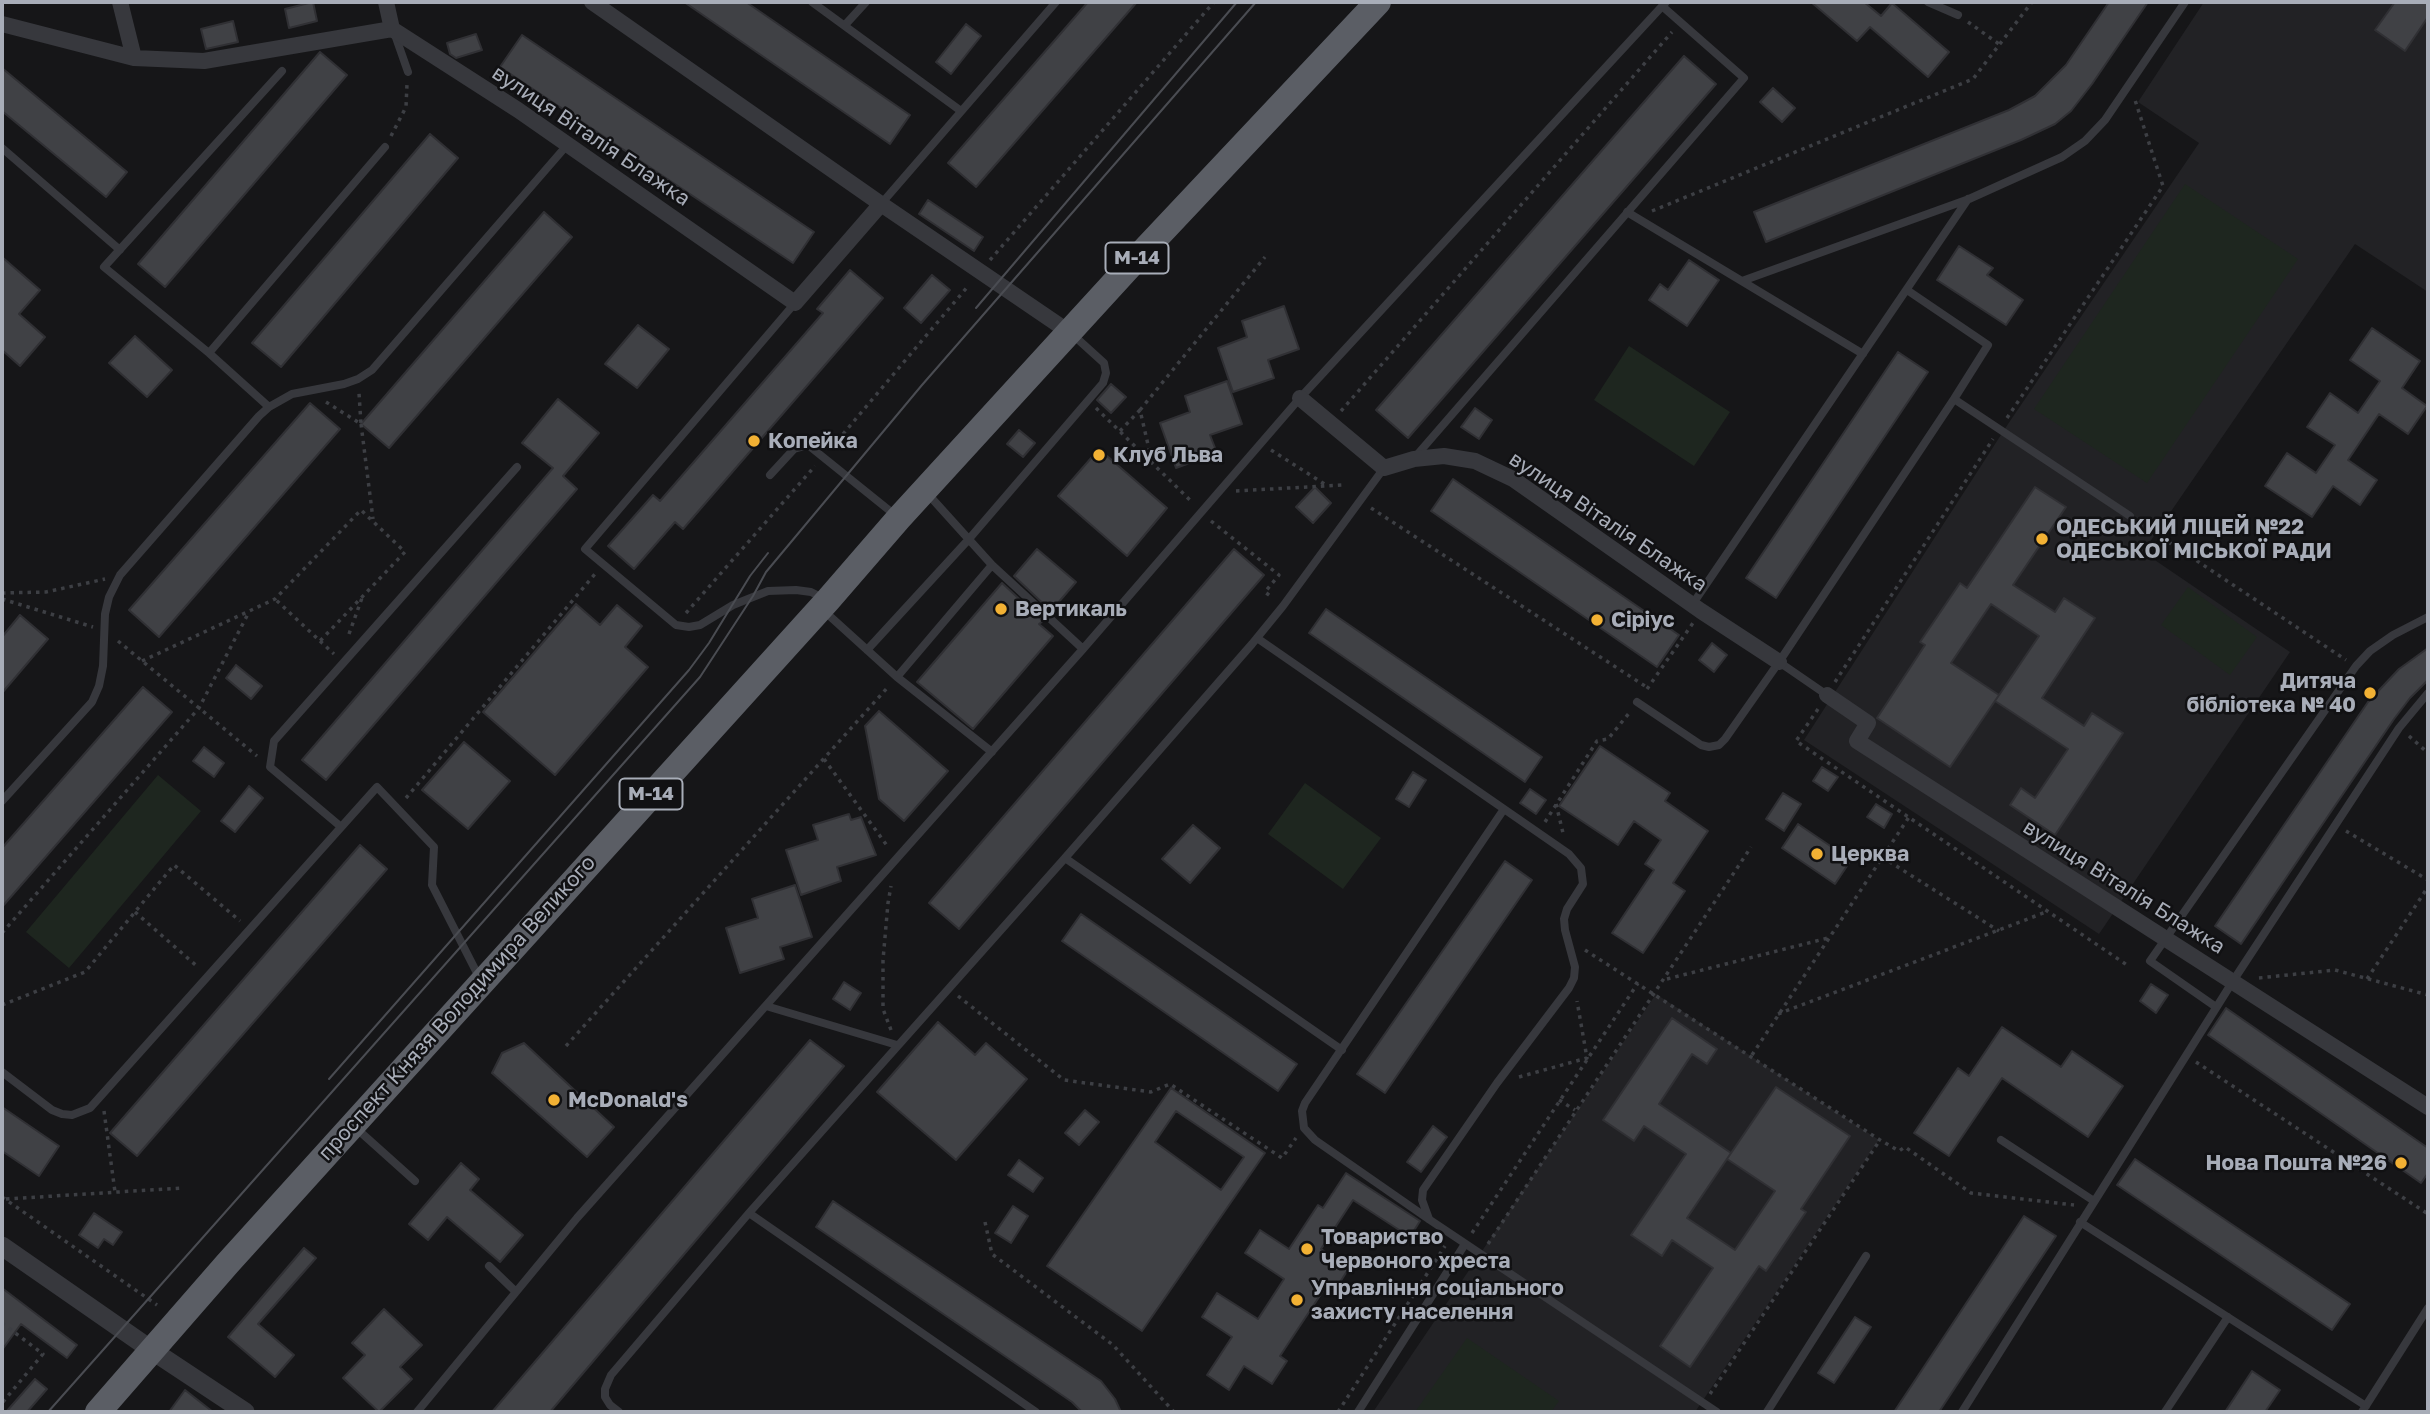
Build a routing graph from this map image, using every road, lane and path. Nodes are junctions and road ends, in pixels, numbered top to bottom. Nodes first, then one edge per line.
1 (120, 2) edge
2 (386, 2) edge
3 (592, 2) edge
4 (812, 2) edge
5 (866, 2) edge
6 (1056, 2) edge
7 (1214, 2) edge
8 (1378, 2) edge
9 (1928, 2) edge
10 (2032, 2) edge
11 (2185, 2) edge
12 (1664, 4) edge
13 (1958, 15) joint
14 (1680, 23) junction
15 (2, 24) edge
16 (845, 25) junction
17 (392, 29) junction
18 (2000, 44) junction
19 (134, 58) junction
20 (282, 71) dead end
21 (408, 72) joint
22 (961, 111) junction
23 (568, 144) junction
24 (385, 147) joint
25 (2, 148) edge
26 (1969, 199) junction
27 (881, 204) junction
28 (1627, 212) junction
29 (1637, 218) junction
30 (120, 250) junction
31 (1265, 257) dead end
32 (981, 272) junction
33 (1742, 281) junction
34 (1907, 290) junction
35 (795, 303) junction
36 (1069, 332) junction
37 (209, 353) junction
38 (1863, 354) junction
39 (358, 379) junction
40 (309, 391) junction
41 (1300, 398) junction
42 (1955, 399) junction
43 (1088, 400) junction
44 (269, 407) junction
45 (1140, 410) junction
46 (1330, 423) junction
47 (361, 424) junction
48 (1120, 431) junction
49 (1261, 444) junction
50 (824, 456) junction
51 (1414, 459) junction
52 (1152, 463) junction
53 (517, 467) dead end
54 (1384, 468) junction
55 (770, 475) dead end
56 (1342, 485) dead end
57 (1328, 486) junction
58 (925, 490) junction
59 (1219, 492) junction
60 (1360, 502) junction
61 (371, 506) junction
62 (1202, 512) junction
63 (364, 513) junction
64 (2130, 516) joint
65 (899, 518) junction
66 (373, 521) junction
67 (1221, 529) dead end
68 (969, 539) junction
69 (603, 564) junction
70 (992, 565) junction
71 (120, 575) junction
72 (2, 593) edge
73 (2, 599) edge
74 (275, 599) junction
75 (824, 604) junction
76 (1283, 606) junction
77 (1697, 608) junction
78 (249, 612) junction
79 (2428, 617) edge
80 (676, 625) junction
81 (105, 630) junction
82 (1257, 638) junction
83 (320, 641) junction
84 (1083, 649) junction
85 (867, 650) junction
86 (2334, 652) dead end
87 (142, 661) junction
88 (1779, 662) junction
89 (343, 663) junction
90 (897, 677) junction
91 (1648, 688) junction
92 (2428, 693) edge
93 (1827, 695) joint
94 (1637, 702) junction
95 (199, 708) junction
96 (2399, 728) junction
97 (1796, 741) dead end
98 (992, 752) junction
99 (2428, 753) edge
100 (824, 759) junction
101 (270, 767) junction
102 (2, 802) edge
103 (1556, 804) junction
104 (397, 808) junction
105 (1504, 809) junction
106 (1909, 817) junction
107 (2335, 824) junction
108 (340, 826) junction
109 (1538, 833) junction
110 (1751, 847) dead end
111 (1569, 854) junction
112 (1882, 857) junction
113 (1065, 858) junction
114 (897, 859) junction
115 (2428, 880) edge
116 (2428, 887) edge
117 (135, 912) junction
118 (2046, 912) junction
119 (249, 929) junction
120 (1999, 931) junction
121 (2, 933) edge
122 (1828, 938) junction
123 (2166, 939) junction
124 (1569, 940) junction
125 (2127, 965) dead end
126 (207, 976) junction
127 (1574, 978) junction
128 (1665, 979) junction
129 (2367, 979) junction
130 (481, 981) junction
131 (2233, 981) junction
132 (1638, 983) junction
133 (948, 988) junction
134 (1655, 993) junction
135 (2428, 995) edge
136 (2, 1005) edge
137 (766, 1006) junction
138 (2216, 1007) junction
139 (1778, 1014) junction
140 (897, 1045) junction
141 (566, 1046) dead end
142 (1342, 1049) junction
143 (2186, 1055) junction
144 (1751, 1056) junction
145 (1587, 1058) junction
146 (2, 1072) edge
147 (1497, 1083) junction
148 (102, 1094) junction
149 (1559, 1100) junction
150 (2428, 1107) edge
151 (1576, 1111) junction
152 (352, 1124) junction
153 (1304, 1128) junction
154 (1880, 1140) junction
155 (2001, 1140) dead end
156 (415, 1181) dead end
157 (183, 1188) dead end
158 (116, 1192) junction
159 (3, 1198) edge
160 (2092, 1204) junction
161 (749, 1213) junction
162 (2428, 1214) edge
163 (1430, 1220) junction
164 (985, 1222) dead end
165 (2080, 1222) junction
166 (1452, 1235) junction
167 (1465, 1244) junction
168 (2, 1246) edge
169 (1482, 1255) junction
170 (1866, 1256) dead end
171 (489, 1266) dead end
172 (516, 1292) junction
173 (157, 1305) dead end
174 (2428, 1308) edge
175 (2228, 1317) junction
176 (2, 1323) edge
177 (153, 1351) junction
178 (2, 1403) edge
179 (1703, 1403) junction
180 (2364, 1409) edge
181 (98, 1412) edge
182 (245, 1412) edge
183 (417, 1412) edge
184 (620, 1412) edge
185 (1036, 1412) edge
186 (1174, 1412) edge
187 (1338, 1412) edge
188 (1358, 1412) edge
189 (1717, 1412) edge
190 (1767, 1412) edge
191 (1962, 1412) edge
192 (2165, 1412) edge

1 - 19 street
2 - 17 street
3 - 27 street
4 - 16 lane
5 - 16 lane
6 - 22 lane
7 - 32 path
8 - 36 highway, проспект Князя Володимира Великого / М-14
9 - 13 lane
10 - 18 path
11 - 26 lane
12 - 14 lane
12 - 41 lane
13 - 18 path
14 - 28 lane
14 - 46 path
15 - 19 street
16 - 22 lane
17 - 19 street
17 - 21 lane
17 - 23 street, вулиця Віталія Блажка
18 - 29 path
20 - 30 lane
21 - 24 path
22 - 27 lane
23 - 35 street, вулиця Віталія Блажка
23 - 39 lane
24 - 37 lane
25 - 30 lane
26 - 33 lane
26 - 34 lane
27 - 32 street
27 - 35 street
28 - 29 lane
28 - 51 lane
29 - 33 lane
30 - 37 lane
31 - 45 path
32 - 36 street
32 - 50 path
33 - 38 lane
34 - 38 lane
34 - 42 lane
35 - 69 lane
36 - 43 lane
36 - 58 highway, проспект Князя Володимира Великого / М-14
37 - 44 lane
38 - 77 lane
39 - 40 lane
39 - 47 path
40 - 44 lane
40 - 47 path
41 - 46 street
41 - 49 lane
42 - 64 lane
42 - 88 lane
43 - 48 path
43 - 68 lane
44 - 71 lane
45 - 48 path
45 - 52 path
46 - 54 street
47 - 61 path
48 - 52 path
49 - 57 path
49 - 59 lane
50 - 55 lane
50 - 65 lane
50 - 80 path
51 - 54 street, вулиця Віталія Блажка
51 - 77 street, вулиця Віталія Блажка
52 - 62 path
53 - 89 lane
54 - 60 lane
56 - 57 path
57 - 59 path
58 - 65 highway, проспект Князя Володимира Великого / М-14
58 - 68 lane
59 - 62 lane
60 - 76 lane
60 - 91 path
61 - 63 path
61 - 66 path
62 - 84 lane
63 - 66 path
63 - 74 path
64 - 86 path
65 - 75 highway, проспект Князя Володимира Великого / М-14
66 - 83 path
67 - 76 path
68 - 70 lane
68 - 85 lane
69 - 80 lane
69 - 104 path
70 - 84 lane
70 - 90 lane
71 - 72 path
71 - 81 lane
73 - 81 path
74 - 78 path
74 - 83 path
75 - 80 lane
75 - 85 lane
75 - 130 highway, проспект Князя Володимира Великого / М-14
76 - 82 lane
77 - 88 street, вулиця Віталія Блажка
77 - 91 path
78 - 87 path
78 - 95 path
79 - 123 lane
81 - 87 path
81 - 102 lane
82 - 105 lane
82 - 113 lane
83 - 89 path
84 - 98 lane
85 - 90 lane
87 - 95 path
88 - 93 lane
88 - 94 lane
89 - 101 lane
90 - 98 lane
90 - 100 path
91 - 94 path
92 - 96 lane
93 - 123 street, вулиця Віталія Блажка
94 - 103 path
95 - 101 path
95 - 121 path
96 - 99 path
96 - 107 lane
97 - 106 path
98 - 114 lane
100 - 114 path
100 - 141 path
101 - 108 lane
103 - 109 path
103 - 111 path
104 - 108 lane
104 - 130 lane
105 - 109 lane
105 - 142 lane
106 - 112 path
106 - 118 path
107 - 115 path
107 - 131 lane
108 - 119 lane
109 - 111 lane
110 - 128 path
111 - 124 lane
112 - 120 path
112 - 122 path
113 - 133 lane
113 - 142 lane
114 - 137 lane
114 - 140 path
116 - 129 path
117 - 119 path
117 - 126 path
117 - 136 path
118 - 120 path
118 - 125 path
119 - 126 lane
120 - 139 path
122 - 128 path
122 - 139 path
123 - 131 street, вулиця Віталія Блажка
123 - 138 lane
124 - 127 lane
124 - 132 path
126 - 148 lane
127 - 145 path
127 - 147 lane
128 - 134 path
129 - 131 path
129 - 135 path
130 - 152 highway, проспект Князя Володимира Великого / М-14
131 - 138 lane
131 - 150 street, вулиця Віталія Блажка
132 - 134 path
132 - 145 path
133 - 140 lane
133 - 153 path
134 - 144 path
134 - 151 path
137 - 140 lane
137 - 172 lane
138 - 143 lane
139 - 144 path
140 - 161 lane
142 - 153 lane
143 - 160 lane
143 - 162 path
144 - 154 path
145 - 147 path
145 - 149 path
146 - 148 lane
147 - 163 lane
148 - 158 path
149 - 151 path
149 - 167 path
151 - 169 path
152 - 156 lane
152 - 177 highway, проспект Князя Володимира Великого / М-14
153 - 163 lane
154 - 160 path
154 - 179 path
155 - 160 lane
157 - 158 path
158 - 159 path
159 - 173 path
160 - 165 lane
161 - 184 lane
161 - 185 lane
163 - 166 lane
164 - 186 path
165 - 175 lane
165 - 191 lane
166 - 167 lane
166 - 187 path
167 - 169 lane
167 - 188 lane
168 - 177 street
169 - 179 lane
170 - 190 lane
171 - 172 lane
172 - 183 lane
174 - 180 lane
175 - 180 lane
175 - 192 lane
176 - 178 path
177 - 181 highway, проспект Князя Володимира Великого / М-14
177 - 182 street
179 - 189 lane

